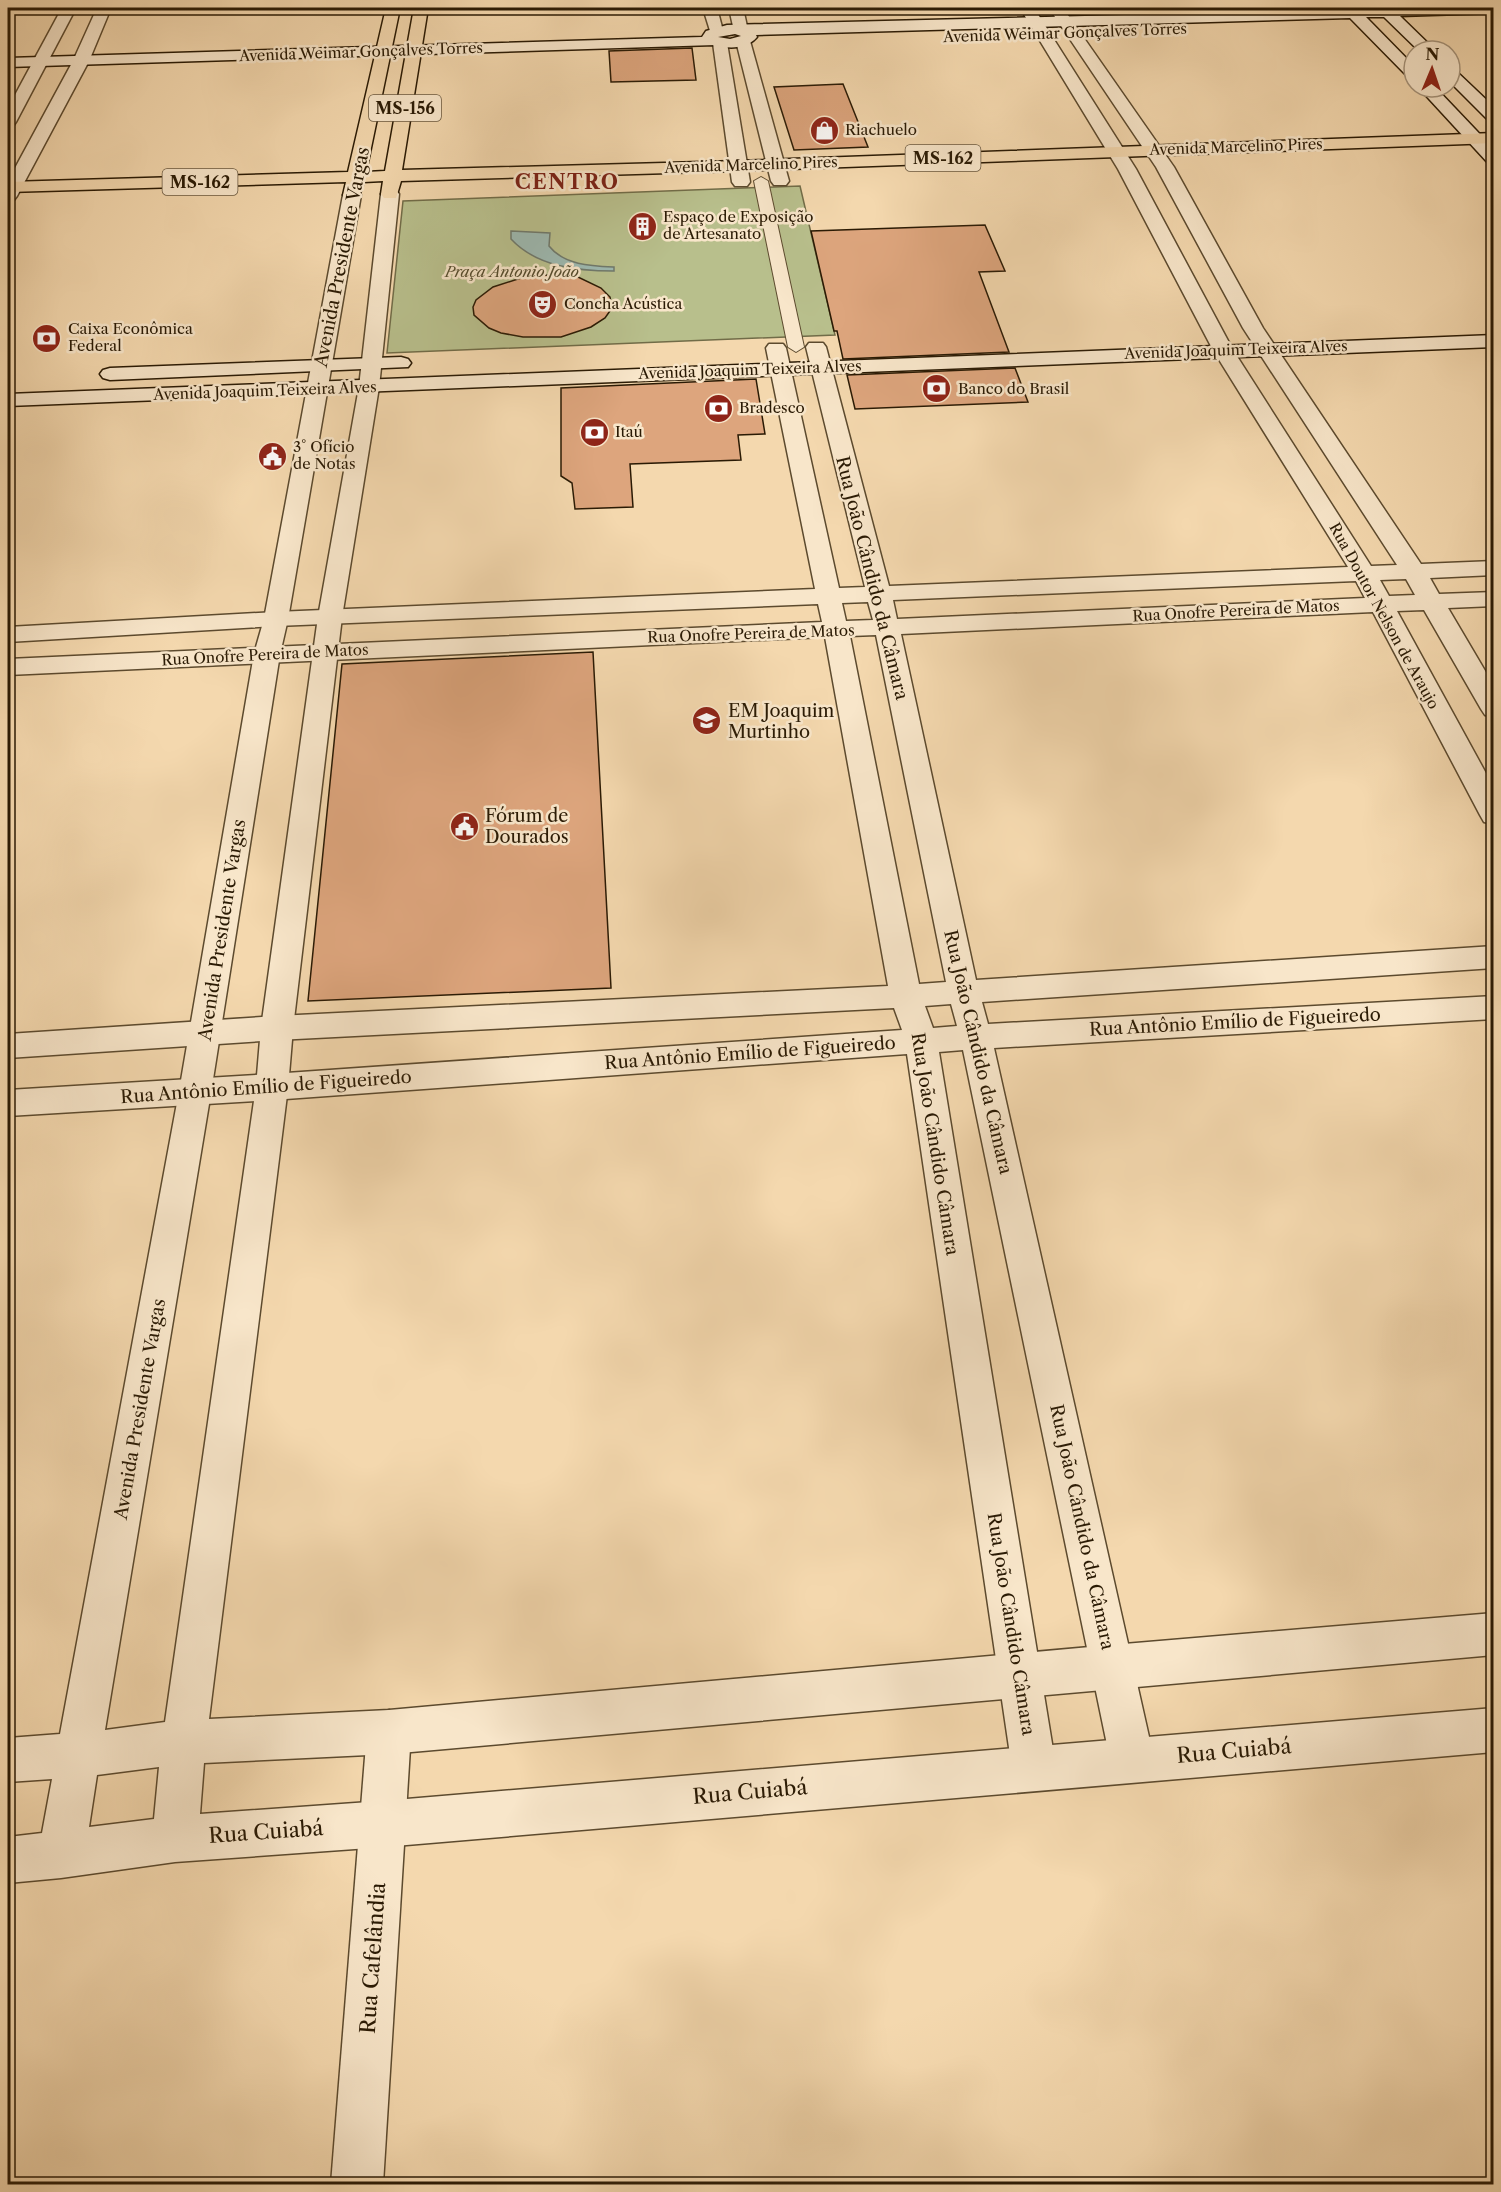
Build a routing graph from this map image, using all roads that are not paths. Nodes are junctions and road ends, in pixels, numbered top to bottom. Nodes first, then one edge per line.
1 (69, 8) edge
2 (104, 8) edge
3 (393, 8) edge
4 (421, 8) edge
5 (710, 8) edge
6 (736, 8) edge
7 (1027, 8) edge
8 (1494, 9) edge
9 (1391, 14) edge
10 (1355, 15) edge
11 (1494, 20) edge
12 (1064, 21) edge
13 (1039, 28) junction
14 (743, 36) junction
15 (715, 37) junction
16 (1416, 39) edge
17 (415, 45) junction
18 (385, 46) junction
19 (8, 52) edge
20 (83, 56) junction
21 (44, 57) junction
22 (8, 63) edge
23 (1402, 63) edge
24 (1462, 85) edge
25 (1438, 99) edge
26 (372, 106) junction
27 (405, 106) junction
28 (1494, 117) edge
29 (8, 122) edge
30 (1476, 138) junction
31 (1494, 138) edge
32 (1154, 150) junction
33 (1115, 151) junction
34 (1493, 157) edge
35 (1468, 158) dead end
36 (1188, 166) dead end
37 (1165, 167) junction
38 (1127, 169) junction
39 (1104, 170) dead end
40 (778, 173) junction
41 (740, 174) junction
42 (960, 175) dead end
43 (761, 182) junction
44 (395, 188) junction
45 (349, 189) junction
46 (522, 189) dead end
47 (11, 197) edge
48 (1265, 327) junction
49 (1187, 330) dead end
50 (1217, 339) junction
51 (1494, 341) edge
52 (1266, 348) junction
53 (797, 353) junction
54 (419, 362) dead end
55 (89, 375) dead end
56 (370, 375) junction
57 (320, 378) junction
58 (8, 400) edge
59 (1494, 568) edge
60 (1414, 572) junction
61 (1364, 573) junction
62 (877, 594) junction
63 (828, 596) junction
64 (1494, 599) edge
65 (1430, 602) junction
66 (1381, 604) junction
67 (330, 617) junction
68 (276, 619) junction
69 (886, 627) junction
70 (836, 631) junction
71 (8, 634) edge
72 (326, 652) junction
73 (267, 654) junction
74 (8, 667) edge
75 (1494, 709) edge
76 (1494, 815) edge
77 (1494, 957) edge
78 (963, 990) junction
79 (906, 996) junction
80 (1494, 1007) edge
81 (277, 1028) junction
82 (205, 1034) junction
83 (976, 1037) junction
84 (921, 1041) junction
85 (8, 1046) edge
86 (272, 1087) junction
87 (195, 1092) junction
88 (8, 1103) edge
89 (1494, 1634) edge
90 (1112, 1666) junction
91 (1019, 1674) junction
92 (1494, 1730) edge
93 (389, 1732) junction
94 (184, 1742) junction
95 (80, 1755) junction
96 (1132, 1759) junction
97 (8, 1760) edge
98 (1034, 1768) junction
99 (383, 1824) junction
100 (175, 1839) junction
101 (62, 1855) junction
102 (8, 1860) edge
103 (357, 2184) edge

1 - 21 street
2 - 20 street
3 - 18 main road, Avenida Presidente Vargas
4 - 17 main road, Avenida Presidente Vargas / MS-156
5 - 15 street
6 - 14 street
7 - 13 street, Rua Doutor Nelson de Araujo
8 - 9 street, Avenida Weimar Gonçalves Torres
9 - 10 street, Avenida Weimar Gonçalves Torres
9 - 11 street, Avenida Weimar Gonçalves Torres
9 - 16 street
10 - 12 street, Avenida Weimar Gonçalves Torres
10 - 23 street
12 - 13 street, Avenida Weimar Gonçalves Torres
12 - 32 street
13 - 14 street, Avenida Weimar Gonçalves Torres
13 - 33 street, Rua Doutor Nelson de Araujo
14 - 15 street, Avenida Weimar Gonçalves Torres
14 - 40 street
15 - 17 street, Avenida Weimar Gonçalves Torres
15 - 41 street
17 - 18 street, Avenida Weimar Gonçalves Torres
17 - 27 main road, Avenida Presidente Vargas / MS-156
18 - 20 street, Avenida Weimar Gonçalves Torres
18 - 26 main road, Avenida Presidente Vargas
19 - 21 street, Avenida Weimar Gonçalves Torres
20 - 21 street, Avenida Weimar Gonçalves Torres
20 - 47 street
21 - 22 street, Avenida Weimar Gonçalves Torres
21 - 29 street
24 - 28 street
25 - 30 street
26 - 27 main road
26 - 45 main road, Avenida Presidente Vargas
27 - 44 main road, Avenida Presidente Vargas / MS-156
30 - 31 main road, Avenida Marcelino Pires / MS-162
30 - 32 main road, Avenida Marcelino Pires / MS-162
30 - 34 street
32 - 33 main road, Avenida Marcelino Pires / MS-162
32 - 37 street
33 - 38 street, Rua Doutor Nelson de Araujo
33 - 40 main road, Avenida Marcelino Pires / MS-162
34 - 35 main road
36 - 37 main road, Avenida Marcelino Pires
37 - 38 main road, Avenida Marcelino Pires
37 - 48 street
38 - 39 main road, Avenida Marcelino Pires
38 - 50 street, Rua Doutor Nelson de Araujo
40 - 41 main road, Avenida Marcelino Pires / MS-162
40 - 42 main road, Avenida Marcelino Pires / MS-162
40 - 43 main road, Avenida Marcelino Pires / MS-162
41 - 43 main road, Avenida Marcelino Pires / MS-162
41 - 44 main road, Avenida Marcelino Pires / MS-162
41 - 46 main road, Avenida Marcelino Pires / MS-162
43 - 53 street, Rua João Cândido Câmara
44 - 45 main road, Avenida Marcelino Pires / MS-162
44 - 56 street, Avenida Presidente Vargas
45 - 47 main road, Avenida Marcelino Pires / MS-162
45 - 57 street, Avenida Presidente Vargas
48 - 50 street, Avenida Joaquim Teixeira Alves
48 - 52 street
49 - 50 street, Avenida Joaquim Teixeira Alves
50 - 52 street, Avenida Joaquim Teixeira Alves
50 - 53 street, Avenida Joaquim Teixeira Alves
50 - 61 street, Rua Doutor Nelson de Araujo
51 - 52 street, Avenida Joaquim Teixeira Alves
52 - 60 street
53 - 56 street, Avenida Joaquim Teixeira Alves
53 - 62 street, Rua João Cândido da Câmara
53 - 63 street, Rua João Cândido Câmara
54 - 56 street, Avenida Joaquim Teixeira Alves
55 - 57 street, Avenida Joaquim Teixeira Alves
56 - 57 street, Avenida Joaquim Teixeira Alves
56 - 67 street, Avenida Presidente Vargas
57 - 58 street, Avenida Joaquim Teixeira Alves
57 - 68 street, Avenida Presidente Vargas
59 - 60 street, Rua Onofre Pereira de Matos
60 - 61 street, Rua Onofre Pereira de Matos
60 - 65 street
61 - 62 street, Rua Onofre Pereira de Matos
61 - 66 street, Rua Doutor Nelson de Araujo
62 - 63 street, Rua Onofre Pereira de Matos
62 - 69 street, Rua João Cândido da Câmara
63 - 67 street, Rua Onofre Pereira de Matos
63 - 70 street, Rua João Cândido Câmara
64 - 65 street, Rua Onofre Pereira de Matos
65 - 66 street, Rua Onofre Pereira de Matos
65 - 75 street
66 - 69 street, Rua Onofre Pereira de Matos
66 - 76 street, Rua Doutor Nelson de Araujo
67 - 68 street, Rua Onofre Pereira de Matos
67 - 72 street, Avenida Presidente Vargas
68 - 71 street, Rua Onofre Pereira de Matos
68 - 73 street, Avenida Presidente Vargas
69 - 70 street, Rua Onofre Pereira de Matos
69 - 78 street, Rua João Cândido da Câmara
70 - 72 street, Rua Onofre Pereira de Matos
70 - 79 street, Rua João Cândido Câmara
72 - 73 street, Rua Onofre Pereira de Matos
72 - 81 street, Avenida Presidente Vargas
73 - 74 street, Rua Onofre Pereira de Matos
73 - 82 street, Avenida Presidente Vargas
77 - 78 street
78 - 79 street
78 - 83 street, Rua João Cândido da Câmara
79 - 81 street
79 - 84 street, Rua João Cândido Câmara
80 - 83 street, Rua Antônio Emílio de Figueiredo
81 - 82 street
81 - 86 street, Avenida Presidente Vargas
82 - 85 street
82 - 87 street, Avenida Presidente Vargas
83 - 84 street, Rua Antônio Emílio de Figueiredo
83 - 90 street, Rua João Cândido da Câmara
84 - 86 street, Rua Antônio Emílio de Figueiredo
84 - 91 street, Rua João Cândido Câmara
86 - 87 street, Rua Antônio Emílio de Figueiredo
86 - 94 street, Avenida Presidente Vargas
87 - 88 street, Rua Antônio Emílio de Figueiredo
87 - 95 street, Avenida Presidente Vargas
89 - 90 street
90 - 91 street
90 - 96 street, Rua João Cândido da Câmara
91 - 93 street
91 - 98 street, Rua João Cândido Câmara
92 - 96 street, Rua Cuiabá
93 - 94 street
93 - 99 street, Rua Cafelândia
94 - 95 street
94 - 100 street, Avenida Presidente Vargas
95 - 97 street
95 - 101 street, Avenida Presidente Vargas
96 - 98 street, Rua Cuiabá
98 - 99 street, Rua Cuiabá
99 - 100 street, Rua Cuiabá
99 - 103 street, Rua Cafelândia
100 - 101 street, Rua Cuiabá
101 - 102 street, Rua Cuiabá

